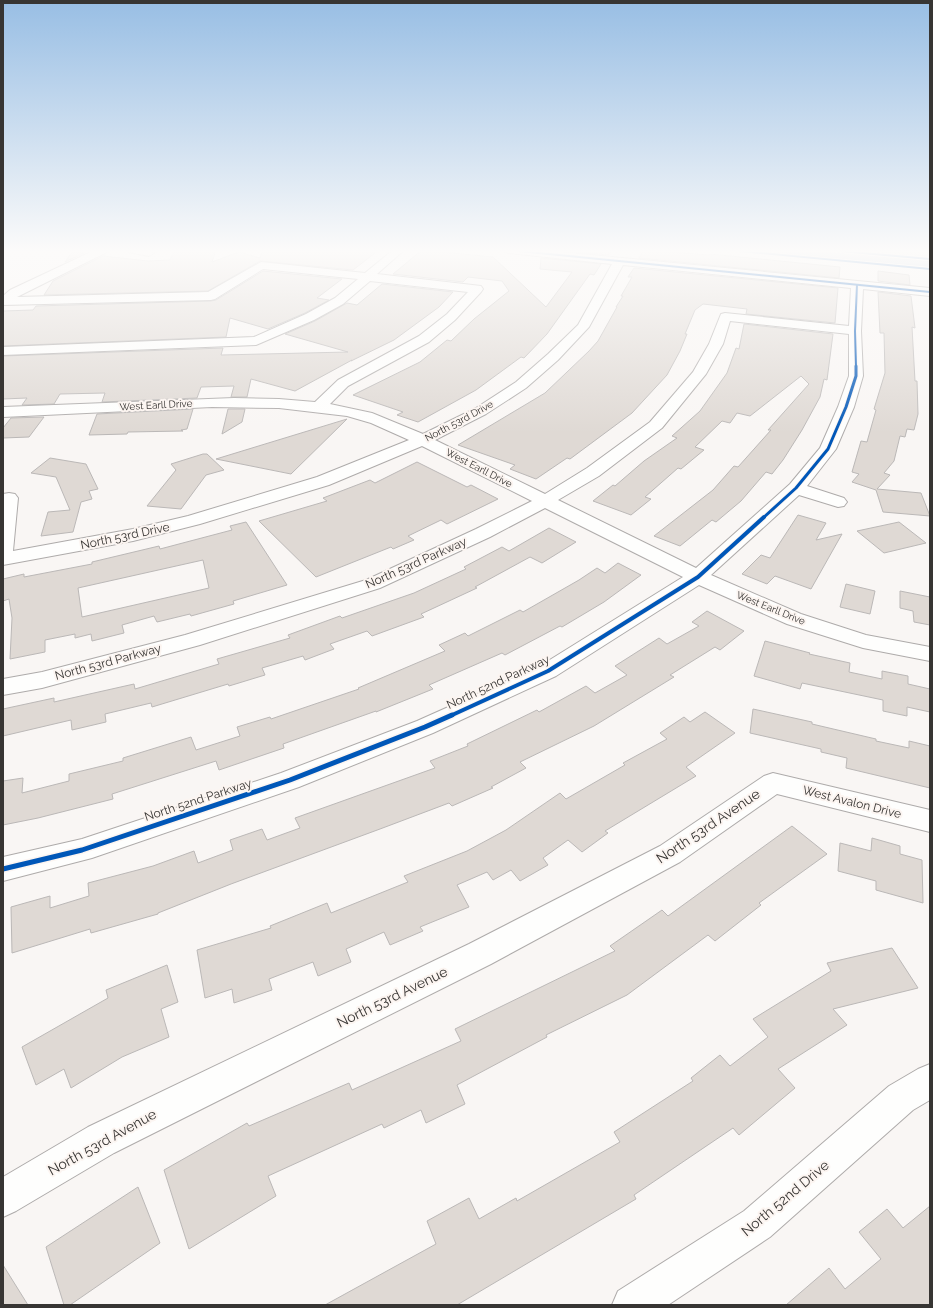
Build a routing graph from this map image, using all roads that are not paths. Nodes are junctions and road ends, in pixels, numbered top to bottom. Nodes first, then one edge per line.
1 (321, 311) edge
2 (457, 311) edge
3 (592, 311) edge
4 (856, 311) edge
5 (855, 331) junction
6 (3, 351) edge
7 (319, 406) junction
8 (3, 412) edge
9 (423, 440) junction
10 (796, 488) junction
11 (9, 498) dead end
12 (545, 501) junction
13 (838, 502) dead end
14 (3, 559) edge
15 (698, 577) junction
16 (930, 654) edge
17 (3, 687) edge
18 (773, 783) joint
19 (930, 821) edge
20 (3, 869) edge
21 (930, 1081) edge
22 (3, 1198) edge
23 (632, 1305) edge

1 - 6 street
2 - 7 street
3 - 9 street, North 53rd Drive
4 - 5 street, North 52nd Parkway
5 - 10 street, North 52nd Parkway
5 - 12 street, North 53rd Parkway
7 - 8 street, West Earll Drive
7 - 9 street, West Earll Drive
9 - 12 street, West Earll Drive
9 - 14 street, North 53rd Drive
10 - 13 street
10 - 15 street, North 52nd Parkway
11 - 14 street
12 - 15 street, West Earll Drive
12 - 17 street, North 53rd Parkway
15 - 16 street, West Earll Drive
15 - 20 street, North 52nd Parkway
18 - 19 street, West Avalon Drive
18 - 22 street, North 53rd Avenue
21 - 23 street, North 52nd Drive

